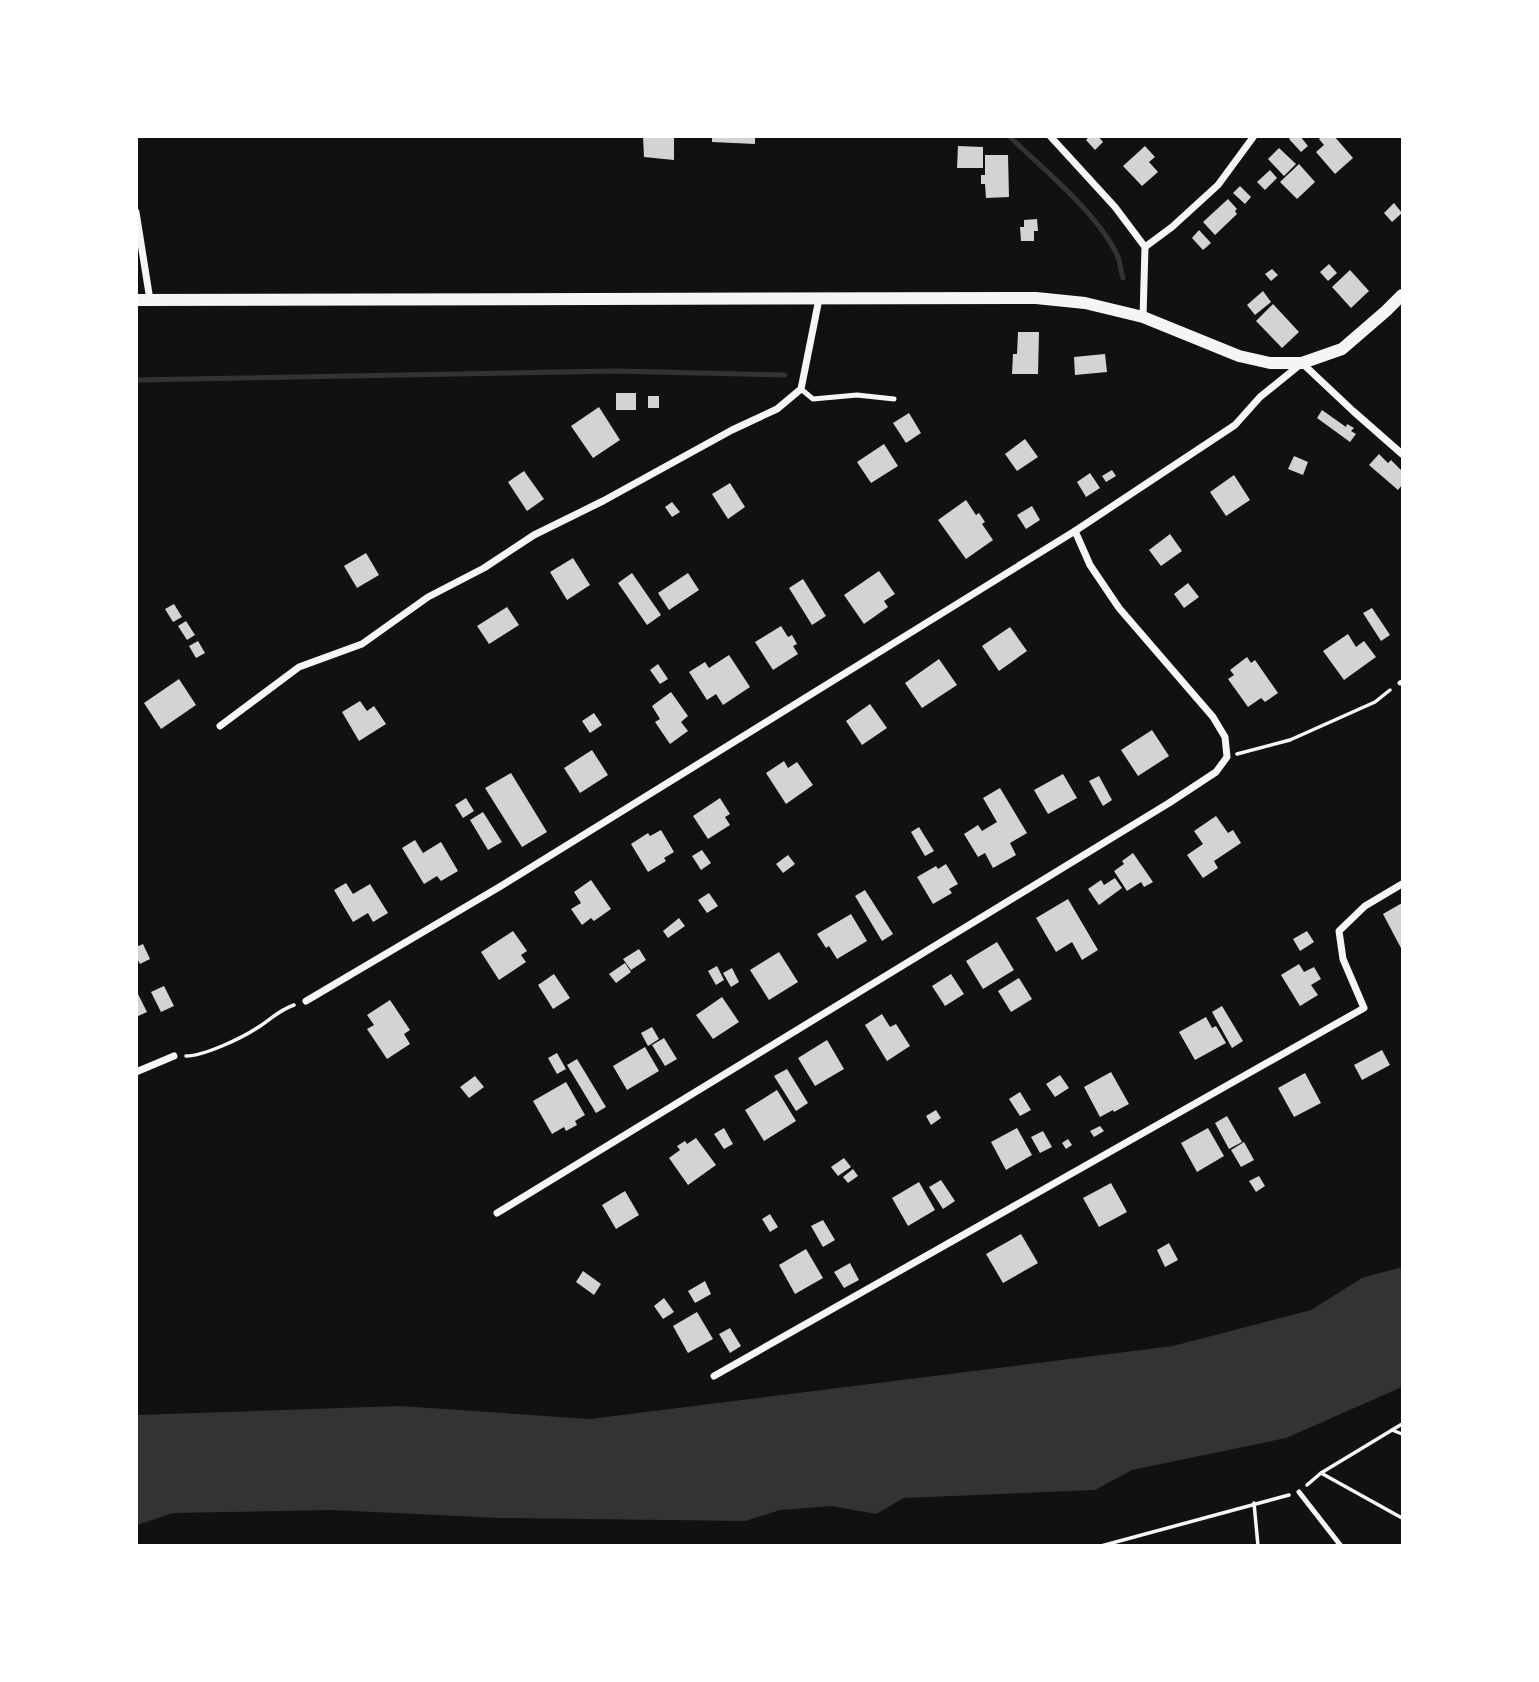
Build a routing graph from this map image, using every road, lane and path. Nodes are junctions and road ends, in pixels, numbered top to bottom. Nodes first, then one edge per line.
1 (1050, 136) edge
2 (1254, 136) edge
3 (136, 212) edge
4 (1145, 247) junction
5 (1402, 295) edge
6 (819, 299) junction
7 (143, 300) edge
8 (1143, 317) junction
9 (1302, 363) junction
10 (801, 389) junction
11 (894, 399) dead end
12 (1402, 454) edge
13 (1075, 531) junction
14 (1401, 682) edge
15 (220, 726) dead end
16 (1227, 757) junction
17 (1402, 884) edge
18 (306, 1001) dead end
19 (279, 1011) dead end
20 (174, 1056) joint
21 (136, 1072) edge
22 (497, 1213) dead end
23 (714, 1376) dead end
24 (1402, 1424) edge
25 (1392, 1430) junction
26 (1402, 1434) edge
27 (1321, 1473) junction
28 (1299, 1492) junction
29 (1254, 1503) junction
30 (1402, 1518) edge
31 (1101, 1545) edge
32 (1258, 1545) edge
33 (1341, 1545) edge

1 - 4 street
2 - 4 street
3 - 7 street
4 - 8 street
5 - 9 street
6 - 7 street
6 - 8 street
6 - 10 street
8 - 9 street
9 - 12 street
9 - 13 street
10 - 11 lane
10 - 15 street
13 - 16 street
13 - 18 street
14 - 16 path
16 - 22 street
17 - 23 street
19 - 20 path
20 - 21 street
24 - 25 path
25 - 26 path
25 - 27 path
27 - 28 path
27 - 30 path
28 - 29 path
28 - 33 lane
29 - 31 path
29 - 32 path

